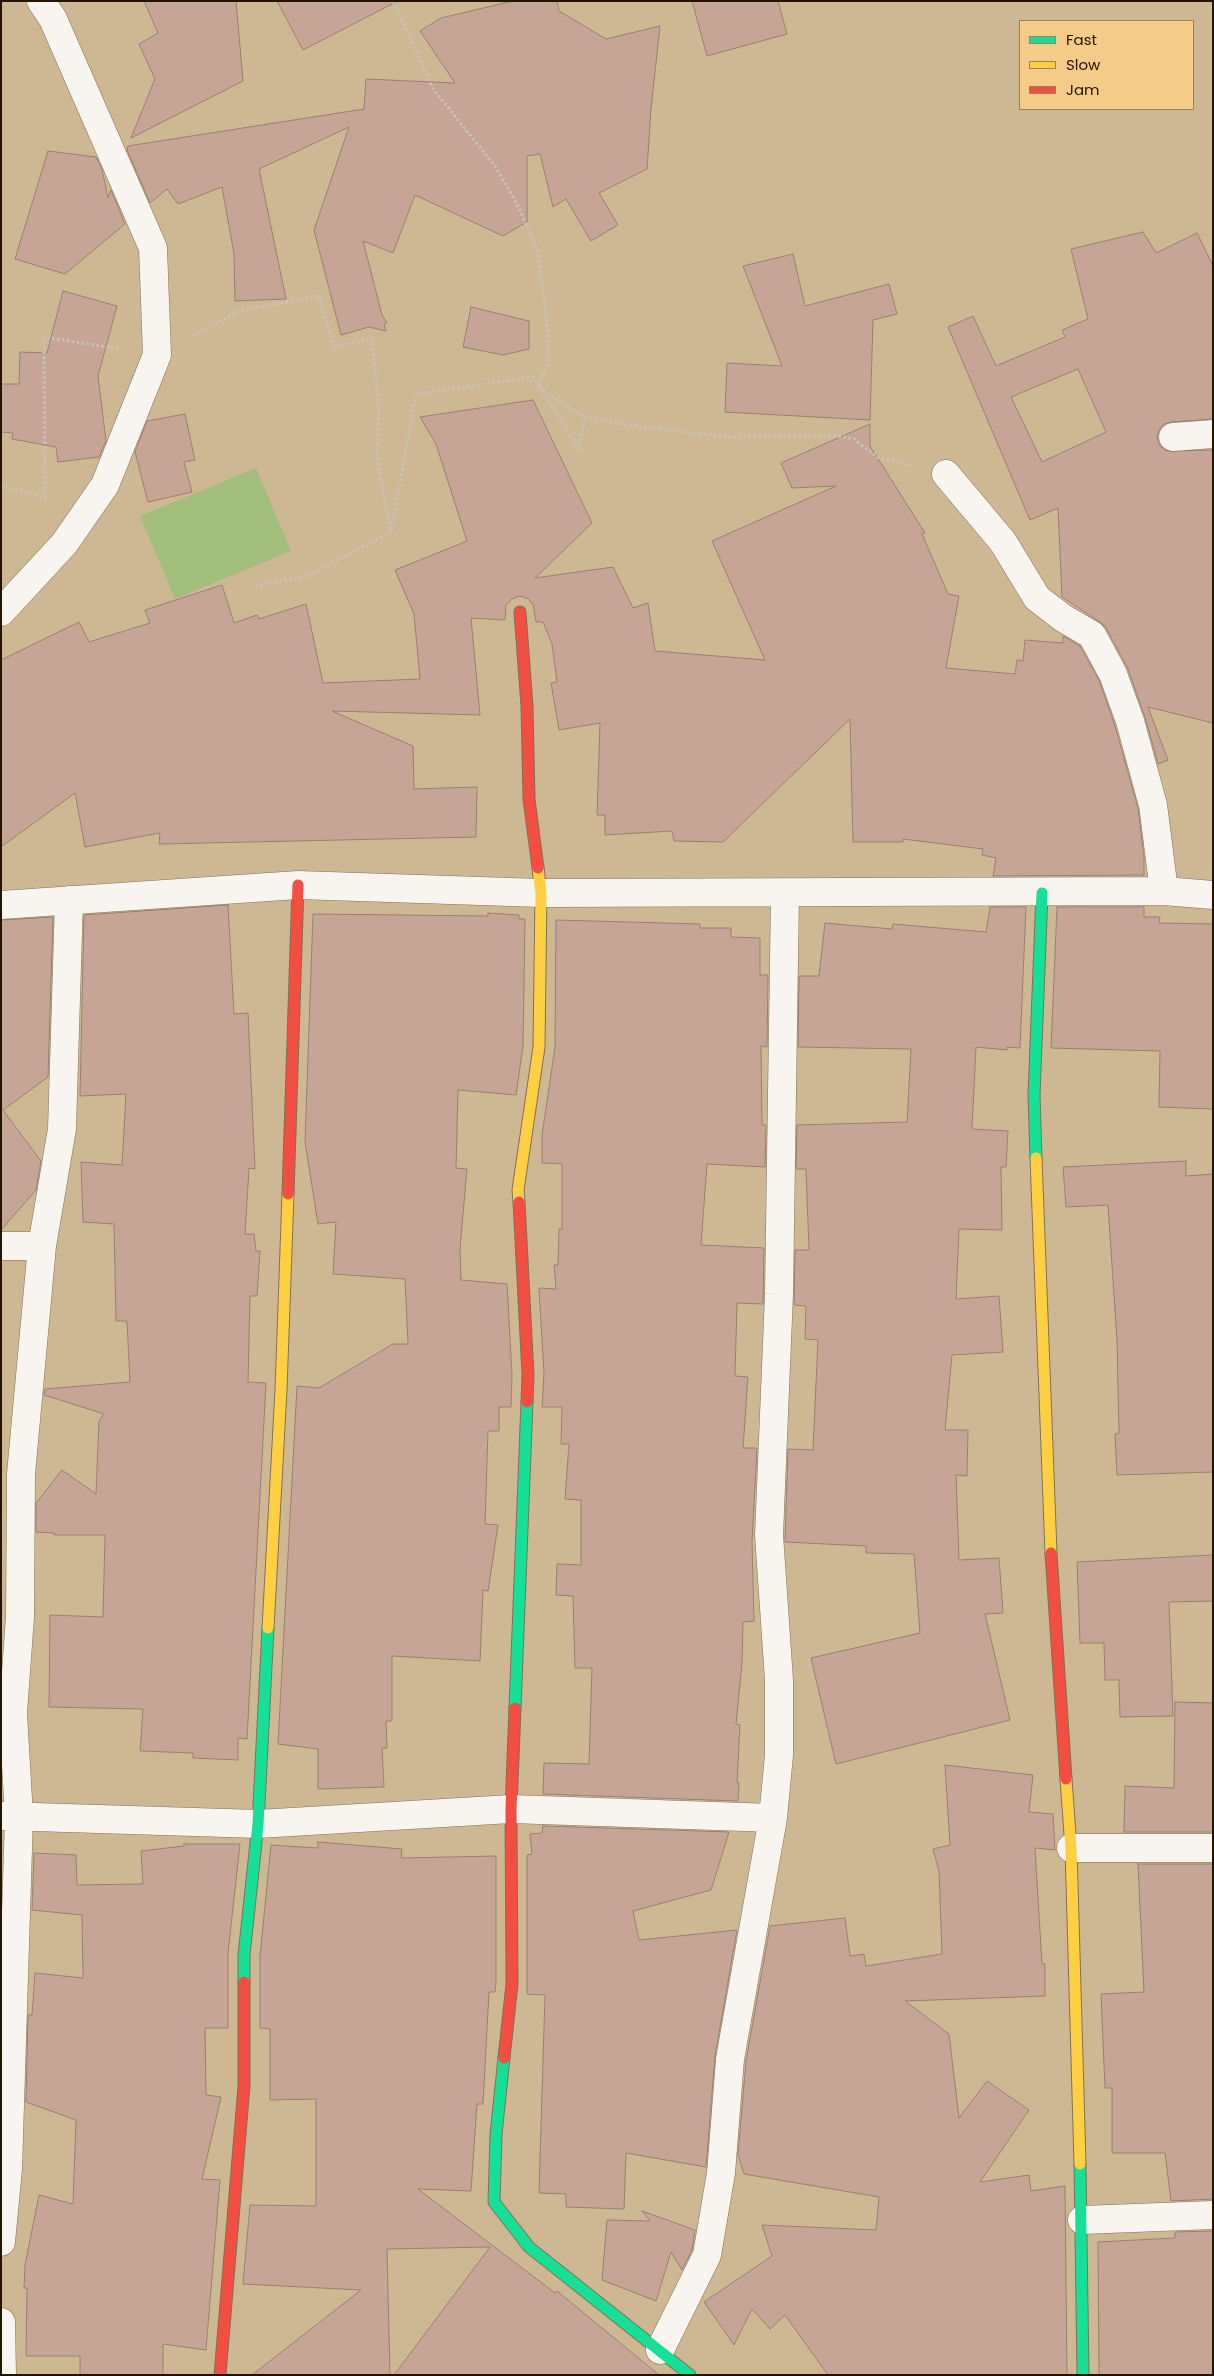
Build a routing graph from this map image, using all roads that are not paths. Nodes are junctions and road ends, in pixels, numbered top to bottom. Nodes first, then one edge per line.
1 (41, 1) edge
2 (1213, 434) edge
3 (1173, 437) dead end
4 (946, 474) road end
5 (1, 612) edge
6 (520, 612) dead end
7 (298, 885) junction
8 (1164, 891) junction
9 (541, 893) junction
10 (785, 893) junction
11 (1042, 893) junction
12 (1213, 896) edge
13 (69, 900) junction
14 (1, 905) edge
15 (1, 1246) edge
16 (42, 1246) junction
17 (7, 1711) edge
18 (511, 1809) junction
19 (10, 1816) edge
20 (772, 1818) junction
21 (258, 1824) junction
22 (1070, 1848) junction
23 (1213, 1848) edge
24 (1213, 2215) edge
25 (1082, 2220) junction
26 (1, 2242) edge
27 (1, 2322) edge
28 (660, 2350) junction
29 (2, 2375) edge
30 (220, 2375) edge
31 (690, 2375) edge
32 (1083, 2375) edge

1 - 5 street
2 - 3 street
4 - 8 street
6 - 9 street
7 - 9 street
7 - 13 street
7 - 21 street
8 - 11 street
8 - 12 street
9 - 10 street
9 - 18 street
10 - 11 street
10 - 20 street
11 - 22 street
13 - 14 street
13 - 16 street
15 - 16 street
16 - 17 street
17 - 19 street
18 - 20 street
18 - 21 street
18 - 28 street
19 - 21 street
19 - 26 street
20 - 28 street
21 - 30 street
22 - 23 street
22 - 25 street
24 - 25 street
25 - 32 street
27 - 29 street
28 - 31 street

